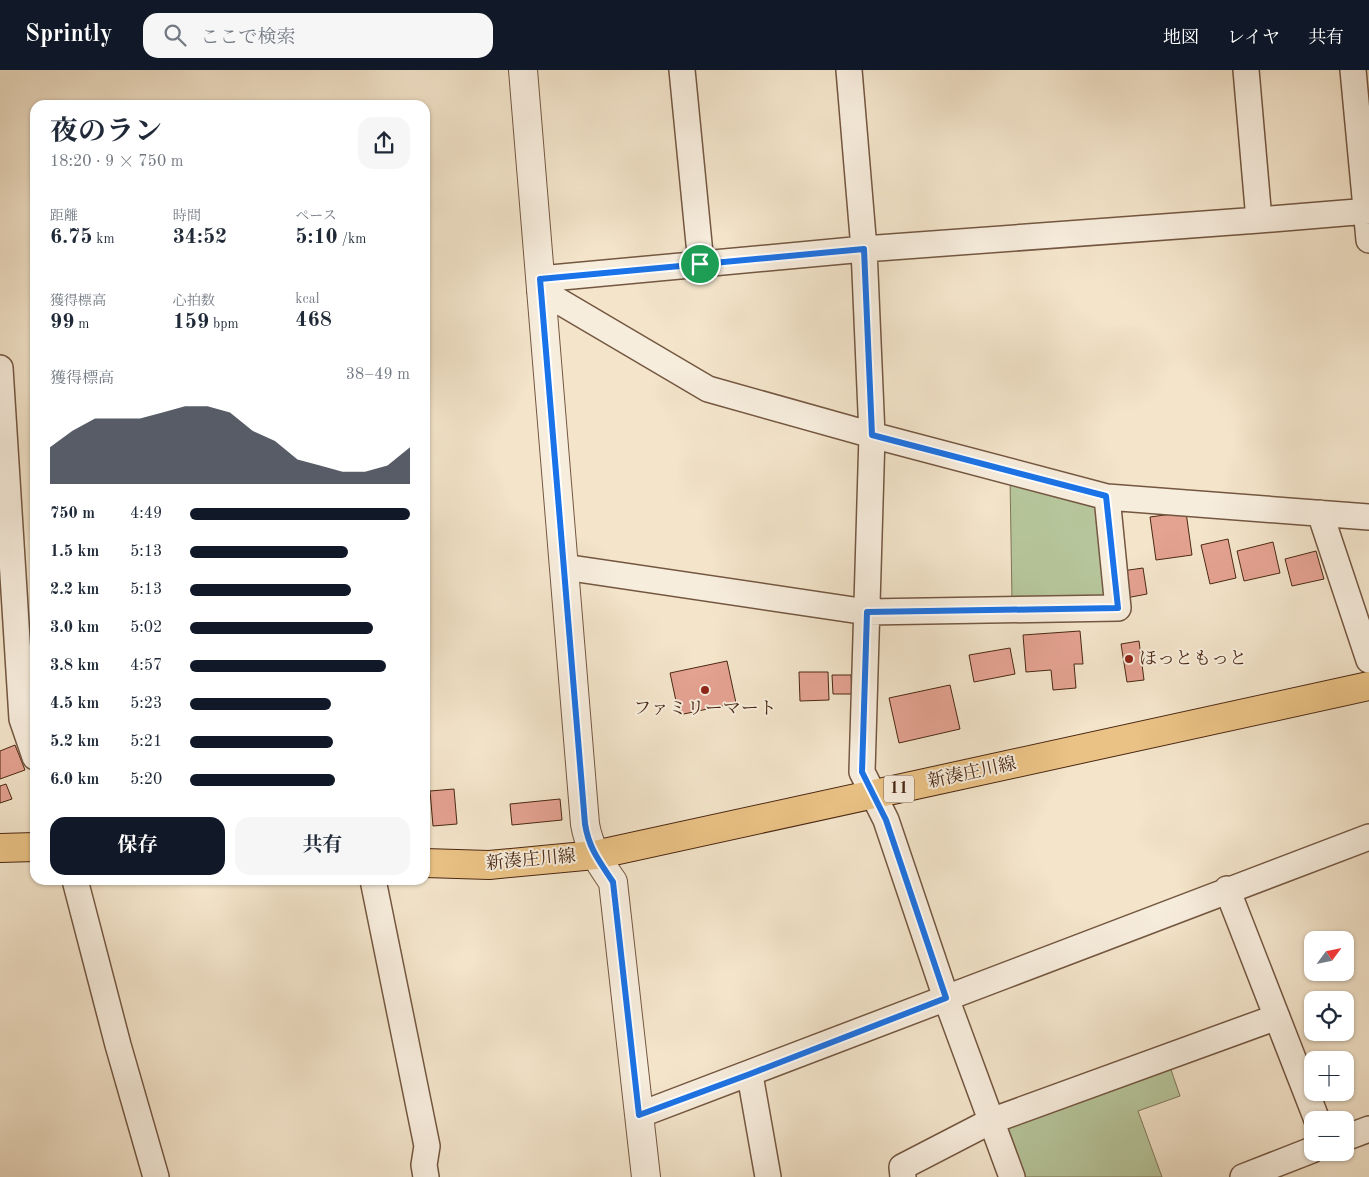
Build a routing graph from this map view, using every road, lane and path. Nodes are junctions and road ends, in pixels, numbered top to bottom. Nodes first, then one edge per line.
1 (523, 70) edge
2 (682, 70) edge
3 (849, 70) edge
4 (1246, 70) edge
5 (1353, 70) edge
6 (1368, 211) edge
7 (1259, 220) junction
8 (1369, 240) edge
9 (864, 249) junction
10 (700, 264) junction
11 (540, 284) junction
12 (0, 368) edge
13 (2, 413) edge
14 (872, 435) junction
15 (1106, 496) junction
16 (1320, 513) junction
17 (1369, 516) edge
18 (564, 567) junction
19 (867, 612) junction
20 (1369, 660) edge
21 (1369, 686) edge
22 (30, 742) edge
23 (873, 795) junction
24 (1369, 836) edge
25 (30, 847) edge
26 (0, 848) edge
27 (595, 855) junction
28 (430, 863) edge
29 (76, 885) edge
30 (374, 885) edge
31 (1228, 890) junction
32 (946, 998) junction
33 (1277, 1017) junction
34 (750, 1074) junction
35 (1314, 1111) edge
36 (639, 1115) junction
37 (991, 1121) junction
38 (1369, 1129) edge
39 (1354, 1135) edge
40 (1304, 1153) edge
41 (156, 1177) edge
42 (426, 1177) edge
43 (646, 1177) edge
44 (768, 1177) edge
45 (903, 1177) edge
46 (1012, 1177) edge
47 (1243, 1177) edge

1 - 11 street
2 - 10 street
3 - 9 street
4 - 7 street
5 - 6 street
6 - 7 street
6 - 8 street
7 - 9 street
9 - 10 street
9 - 14 street
10 - 11 street
11 - 14 street
11 - 18 street
12 - 13 street
13 - 22 street
14 - 15 street
14 - 19 street
15 - 16 street
15 - 19 street
16 - 17 street
16 - 20 street
18 - 19 street
18 - 27 street
19 - 23 street
21 - 23 main road, 新湊庄川線 / 11
23 - 27 main road, 新湊庄川線 / 11
23 - 32 street
24 - 31 street
25 - 26 main road
27 - 28 main road, 新湊庄川線 / 11
27 - 36 street
29 - 41 street
30 - 42 street
31 - 32 street
31 - 33 street
32 - 34 street
32 - 37 street
33 - 35 street
33 - 37 street
34 - 36 street
34 - 44 street
36 - 43 street
37 - 45 street
37 - 46 street
38 - 39 street
40 - 47 street

